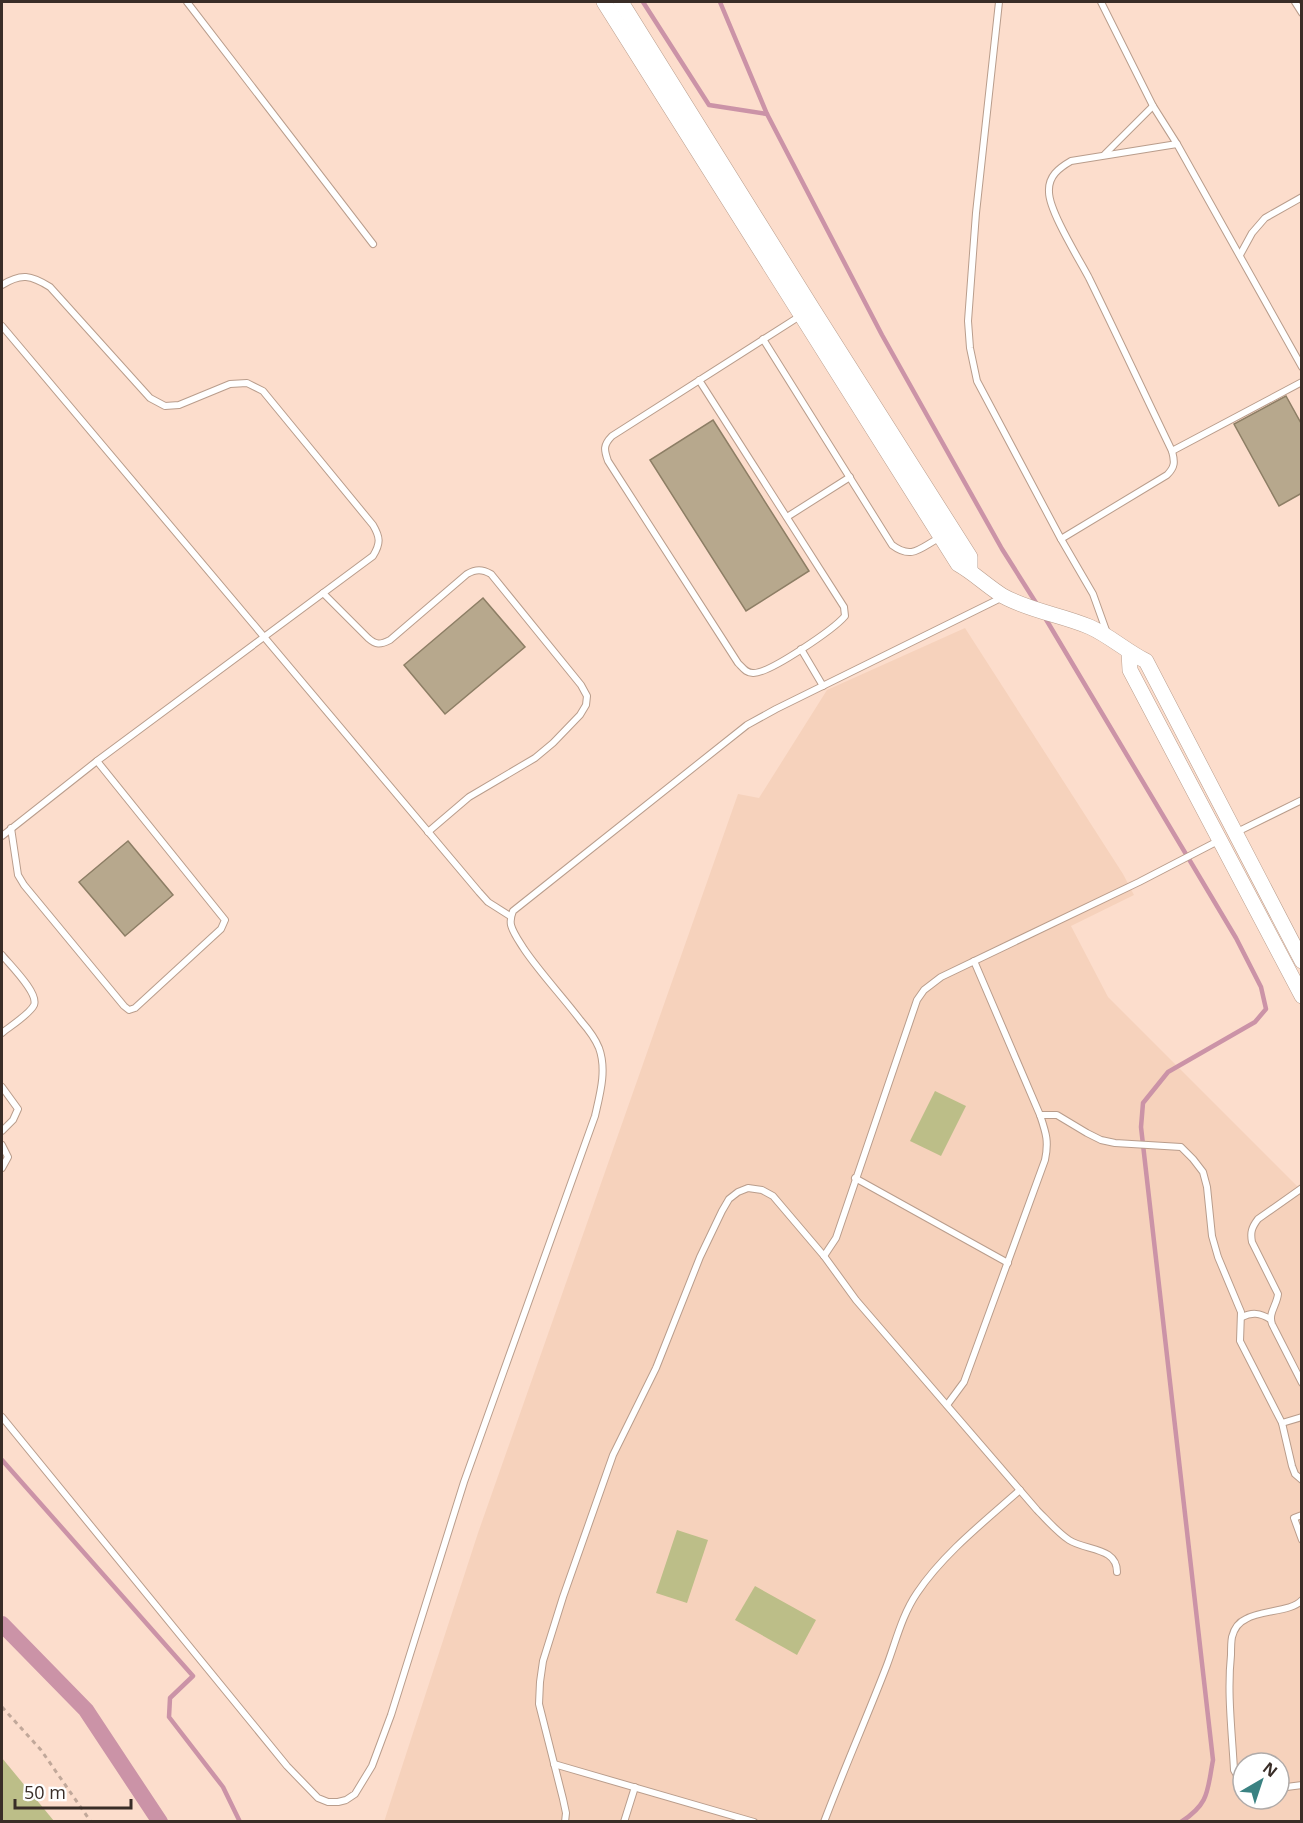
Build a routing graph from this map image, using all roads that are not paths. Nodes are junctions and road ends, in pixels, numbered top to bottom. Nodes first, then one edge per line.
1 (187, 2) edge
2 (604, 2) edge
3 (621, 2) edge
4 (999, 2) edge
5 (1101, 2) edge
6 (1295, 2) edge
7 (1302, 13) edge
8 (1153, 106) junction
9 (1177, 144) junction
10 (1104, 156) junction
11 (1302, 197) edge
12 (373, 244) dead end
13 (1240, 255) junction
14 (2, 285) edge
15 (807, 311) junction
16 (2, 326) edge
17 (763, 339) junction
18 (1302, 367) edge
19 (699, 380) junction
20 (1302, 382) edge
21 (1172, 451) junction
22 (850, 477) junction
23 (787, 517) junction
24 (941, 537) junction
25 (1061, 539) junction
26 (970, 571) junction
27 (323, 593) junction
28 (1011, 600) junction
29 (263, 637) junction
30 (1108, 637) junction
31 (801, 649) junction
32 (1129, 652) junction
33 (823, 686) junction
34 (98, 761) junction
35 (1302, 800) edge
36 (11, 828) junction
37 (428, 832) junction
38 (1235, 833) junction
39 (2, 836) edge
40 (1220, 840) junction
41 (510, 916) junction
42 (2, 955) edge
43 (974, 961) junction
44 (1302, 961) edge
45 (1302, 996) edge
46 (2, 1033) edge
47 (2, 1087) edge
48 (1040, 1115) junction
49 (2, 1131) edge
50 (2, 1145) edge
51 (2, 1168) edge
52 (855, 1179) junction
53 (1302, 1188) edge
54 (824, 1256) junction
55 (1008, 1263) junction
56 (1242, 1317) junction
57 (1270, 1319) junction
58 (1302, 1383) edge
59 (947, 1405) junction
60 (1302, 1417) edge
61 (2, 1418) edge
62 (1282, 1423) junction
63 (1302, 1480) edge
64 (1020, 1490) junction
65 (1302, 1515) edge
66 (1302, 1540) edge
67 (1117, 1572) dead end
68 (1302, 1600) edge
69 (1233, 1751) edge
70 (554, 1764) junction
71 (635, 1787) junction
72 (565, 1821) edge
73 (624, 1821) edge
74 (754, 1821) edge
75 (824, 1821) edge

1 - 12 lane
2 - 15 street
3 - 15 street
4 - 25 lane
5 - 8 lane
6 - 7 lane
8 - 9 lane
8 - 10 lane
9 - 10 lane
9 - 13 lane
10 - 21 lane
11 - 13 lane
13 - 18 lane
14 - 27 lane
15 - 17 lane
15 - 24 street
15 - 26 street
16 - 29 lane
17 - 19 lane
17 - 22 lane
19 - 23 lane
19 - 31 lane
20 - 21 lane
21 - 25 lane
22 - 23 lane
22 - 24 lane
23 - 31 lane
24 - 26 street
25 - 30 lane
26 - 28 street
27 - 29 lane
27 - 37 lane
28 - 30 street
28 - 33 lane
29 - 34 lane
29 - 37 lane
30 - 32 street
31 - 33 lane
32 - 38 street
32 - 40 street
33 - 41 lane
34 - 36 lane
34 - 36 lane
35 - 38 lane
36 - 39 lane
37 - 41 lane
38 - 40 lane
38 - 44 street
40 - 43 lane
40 - 45 street
41 - 61 lane
42 - 46 lane
43 - 48 lane
43 - 52 lane
47 - 49 lane
48 - 55 lane
48 - 56 lane
50 - 51 lane
52 - 54 lane
52 - 55 lane
53 - 57 lane
54 - 59 lane
54 - 70 lane
55 - 59 lane
56 - 57 lane
56 - 62 lane
57 - 58 lane
59 - 64 lane
60 - 62 lane
62 - 63 lane
64 - 67 lane
64 - 75 lane
65 - 66 lane
68 - 69 lane
70 - 71 lane
70 - 72 lane
71 - 73 lane
71 - 74 lane

